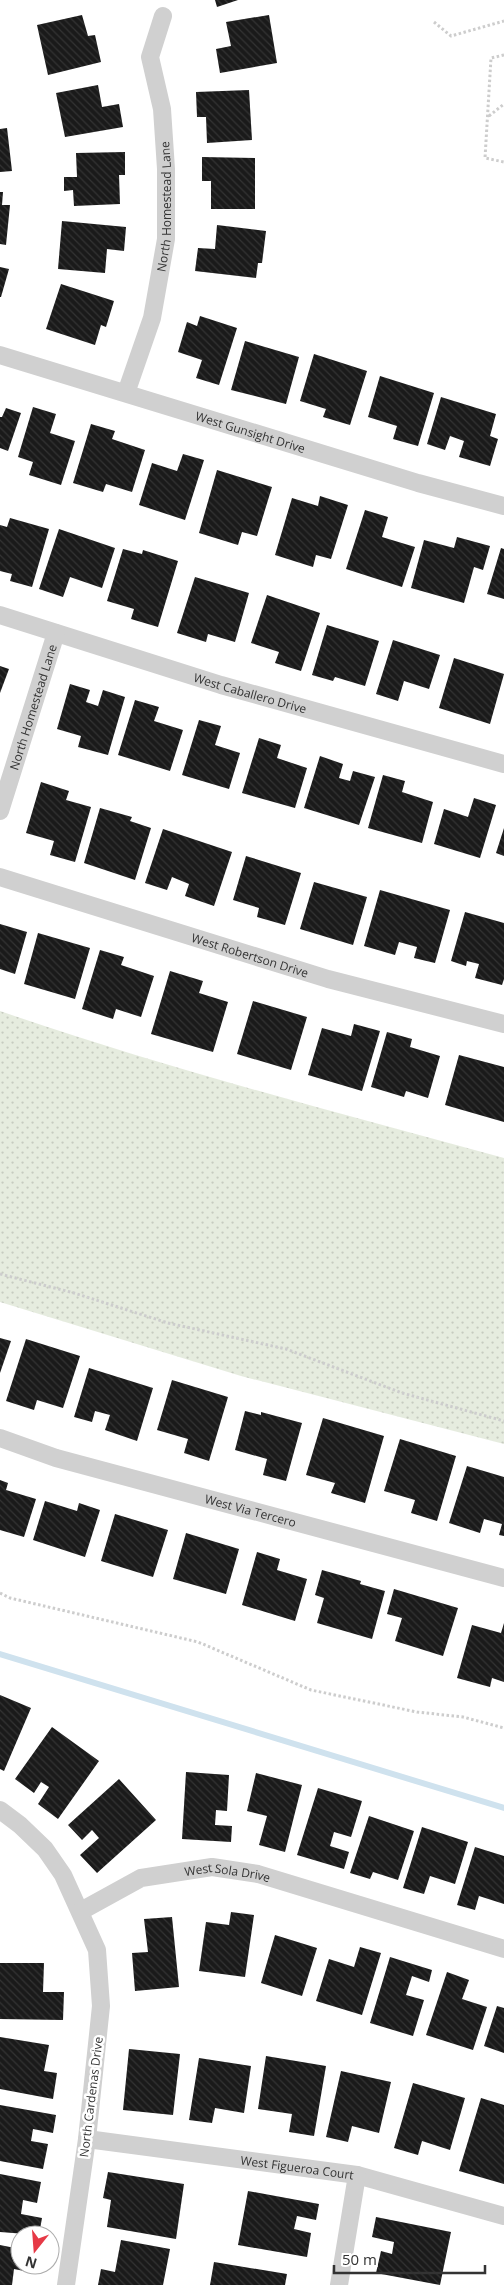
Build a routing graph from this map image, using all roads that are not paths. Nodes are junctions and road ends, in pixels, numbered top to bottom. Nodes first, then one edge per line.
1 (163, 16) dead end
2 (0, 355) edge
3 (126, 393) junction
4 (504, 506) edge
5 (0, 614) edge
6 (56, 633) junction
7 (504, 764) edge
8 (0, 811) edge
9 (0, 877) edge
10 (504, 1024) edge
11 (0, 1438) edge
12 (504, 1578) edge
13 (0, 1810) edge
14 (81, 1911) junction
15 (504, 1949) edge
16 (87, 2139) junction
17 (357, 2175) junction
18 (504, 2216) edge
19 (66, 2285) edge
20 (339, 2285) edge

1 - 3 street, North Homestead Lane
2 - 3 street, West Gunsight Drive
3 - 4 street, West Gunsight Drive
5 - 6 street, West Caballero Drive
6 - 7 street, West Caballero Drive
6 - 8 street, North Homestead Lane
9 - 10 street, West Robertson Drive
11 - 12 street, West Via Tercero
13 - 14 street
14 - 15 street, West Sola Drive
14 - 16 street, North Cardenas Drive
16 - 17 street, West Figueroa Court
16 - 19 street, North Cardenas Drive
17 - 18 street, West Figueroa Court
17 - 20 street

